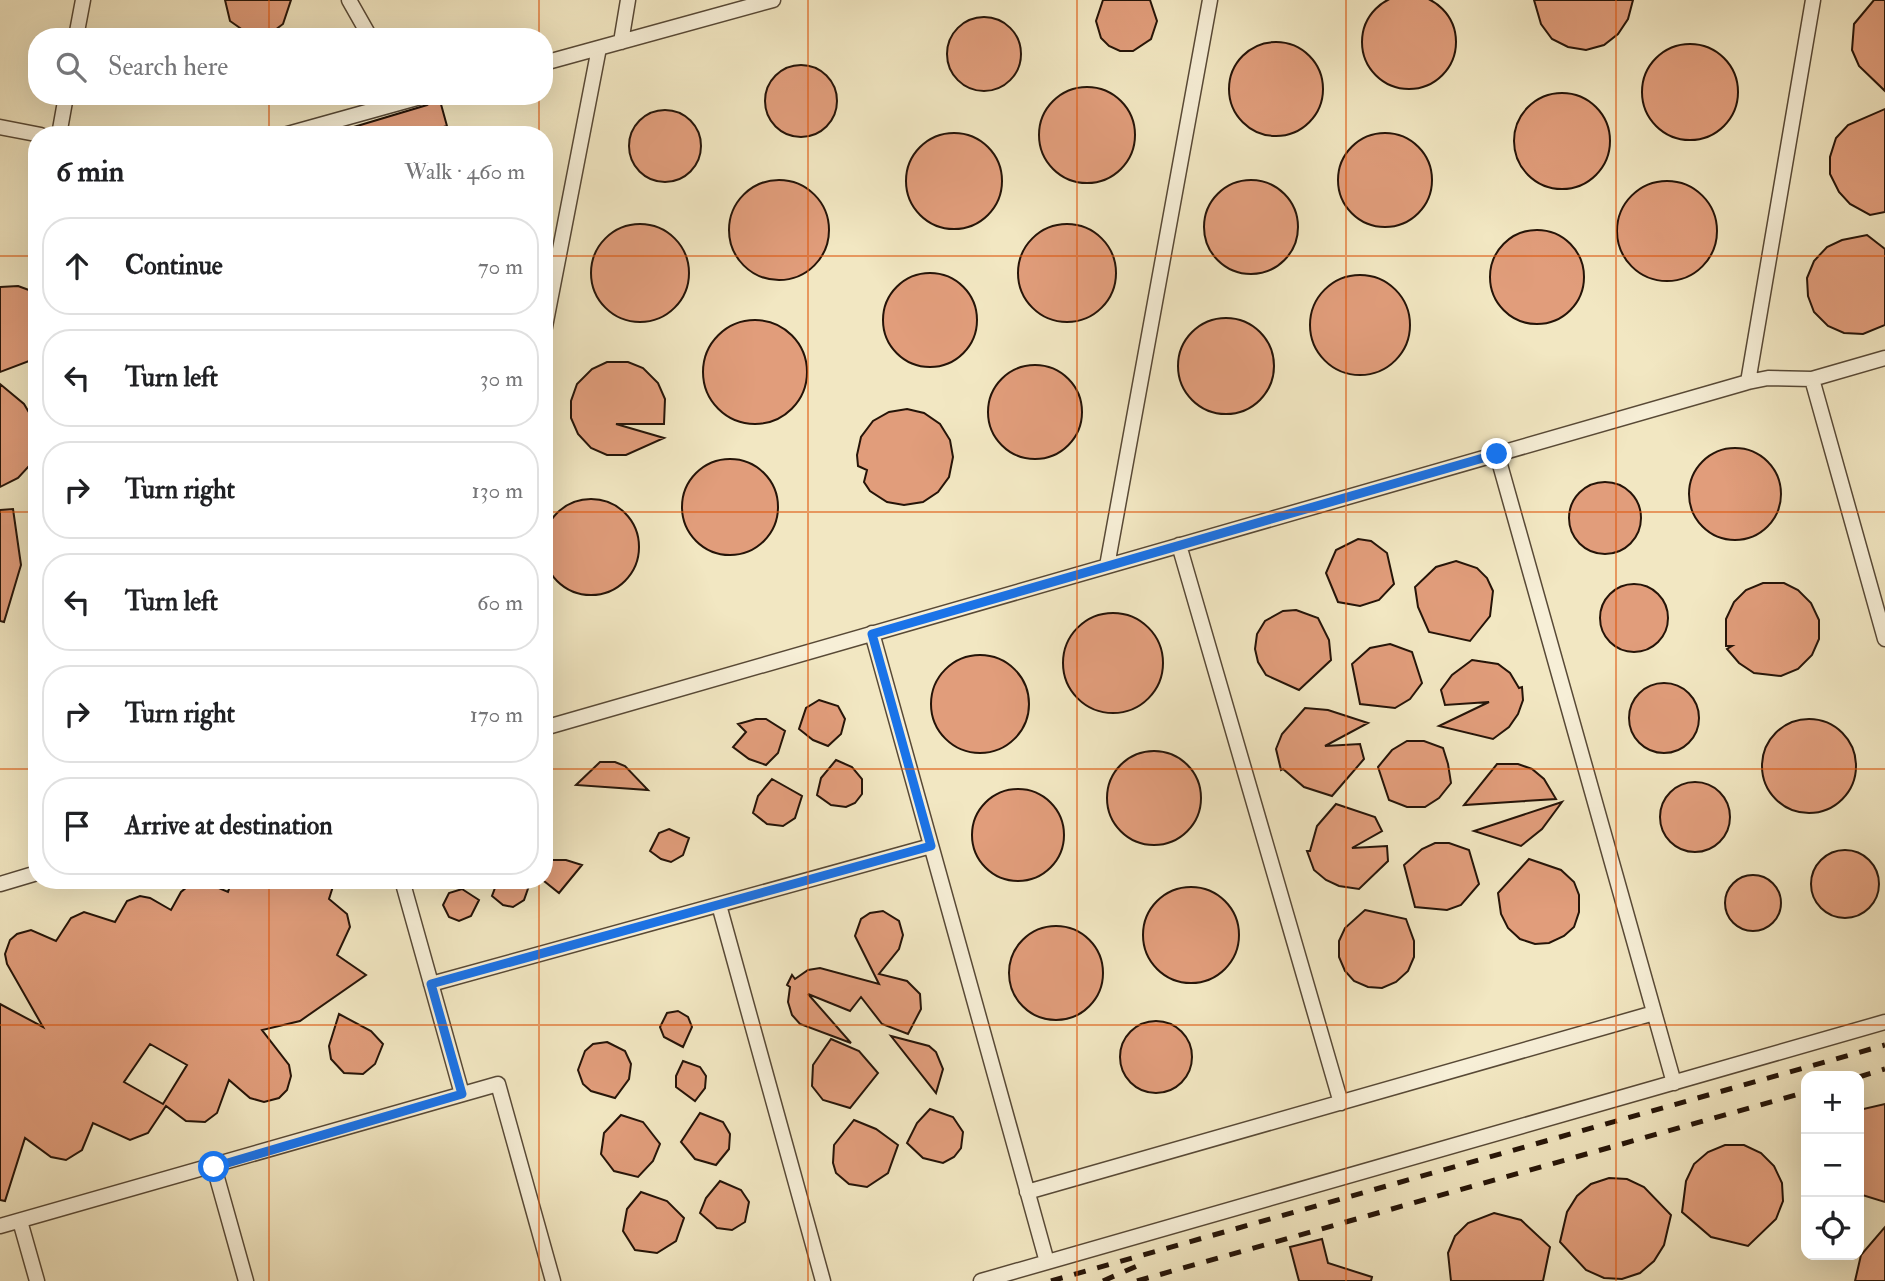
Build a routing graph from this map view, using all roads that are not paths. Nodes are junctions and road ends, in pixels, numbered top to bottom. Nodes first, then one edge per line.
1 (83, 0) edge
2 (349, 0) edge
3 (628, 0) edge
4 (773, 0) edge
5 (1210, 0) edge
6 (1813, 0) edge
7 (78, 28) edge
8 (365, 28) edge
9 (621, 42) junction
10 (599, 48) junction
11 (553, 61) edge
12 (64, 105) edge
13 (377, 105) edge
14 (61, 126) edge
15 (312, 126) edge
16 (0, 127) edge
17 (28, 132) edge
18 (553, 286) edge
19 (1885, 358) edge
20 (1812, 379) junction
21 (1748, 382) junction
22 (1497, 454) junction
23 (1179, 545) junction
24 (1107, 566) junction
25 (872, 634) junction
26 (1885, 639) edge
27 (553, 724) edge
28 (931, 846) junction
29 (28, 876) edge
30 (0, 884) edge
31 (405, 889) edge
32 (719, 905) junction
33 (431, 984) junction
34 (1654, 1013) junction
35 (1885, 1022) edge
36 (1674, 1083) junction
37 (462, 1094) junction
38 (1341, 1103) junction
39 (214, 1167) junction
40 (1027, 1192) junction
41 (20, 1221) junction
42 (0, 1226) edge
43 (1047, 1262) junction
44 (37, 1281) edge
45 (246, 1281) edge
46 (553, 1281) edge
47 (823, 1281) edge
48 (981, 1281) edge

1 - 7 lane
2 - 8 lane
3 - 9 lane
4 - 9 lane
5 - 24 lane
6 - 21 lane
9 - 10 lane
10 - 11 lane
10 - 18 lane
12 - 14 lane
13 - 15 lane
16 - 17 lane
19 - 20 lane
20 - 21 lane
20 - 26 lane
21 - 22 lane
22 - 23 lane
22 - 34 lane
23 - 24 lane
23 - 38 lane
24 - 25 lane
25 - 27 lane
25 - 28 lane
28 - 32 lane
28 - 40 lane
29 - 30 lane
31 - 33 lane
32 - 33 lane
32 - 47 lane
33 - 37 lane
34 - 36 lane
34 - 38 lane
35 - 36 lane
36 - 43 lane
37 - 39 lane
37 - 46 lane
38 - 40 lane
39 - 41 lane
39 - 45 lane
40 - 43 lane
41 - 42 lane
41 - 44 lane
43 - 48 lane

